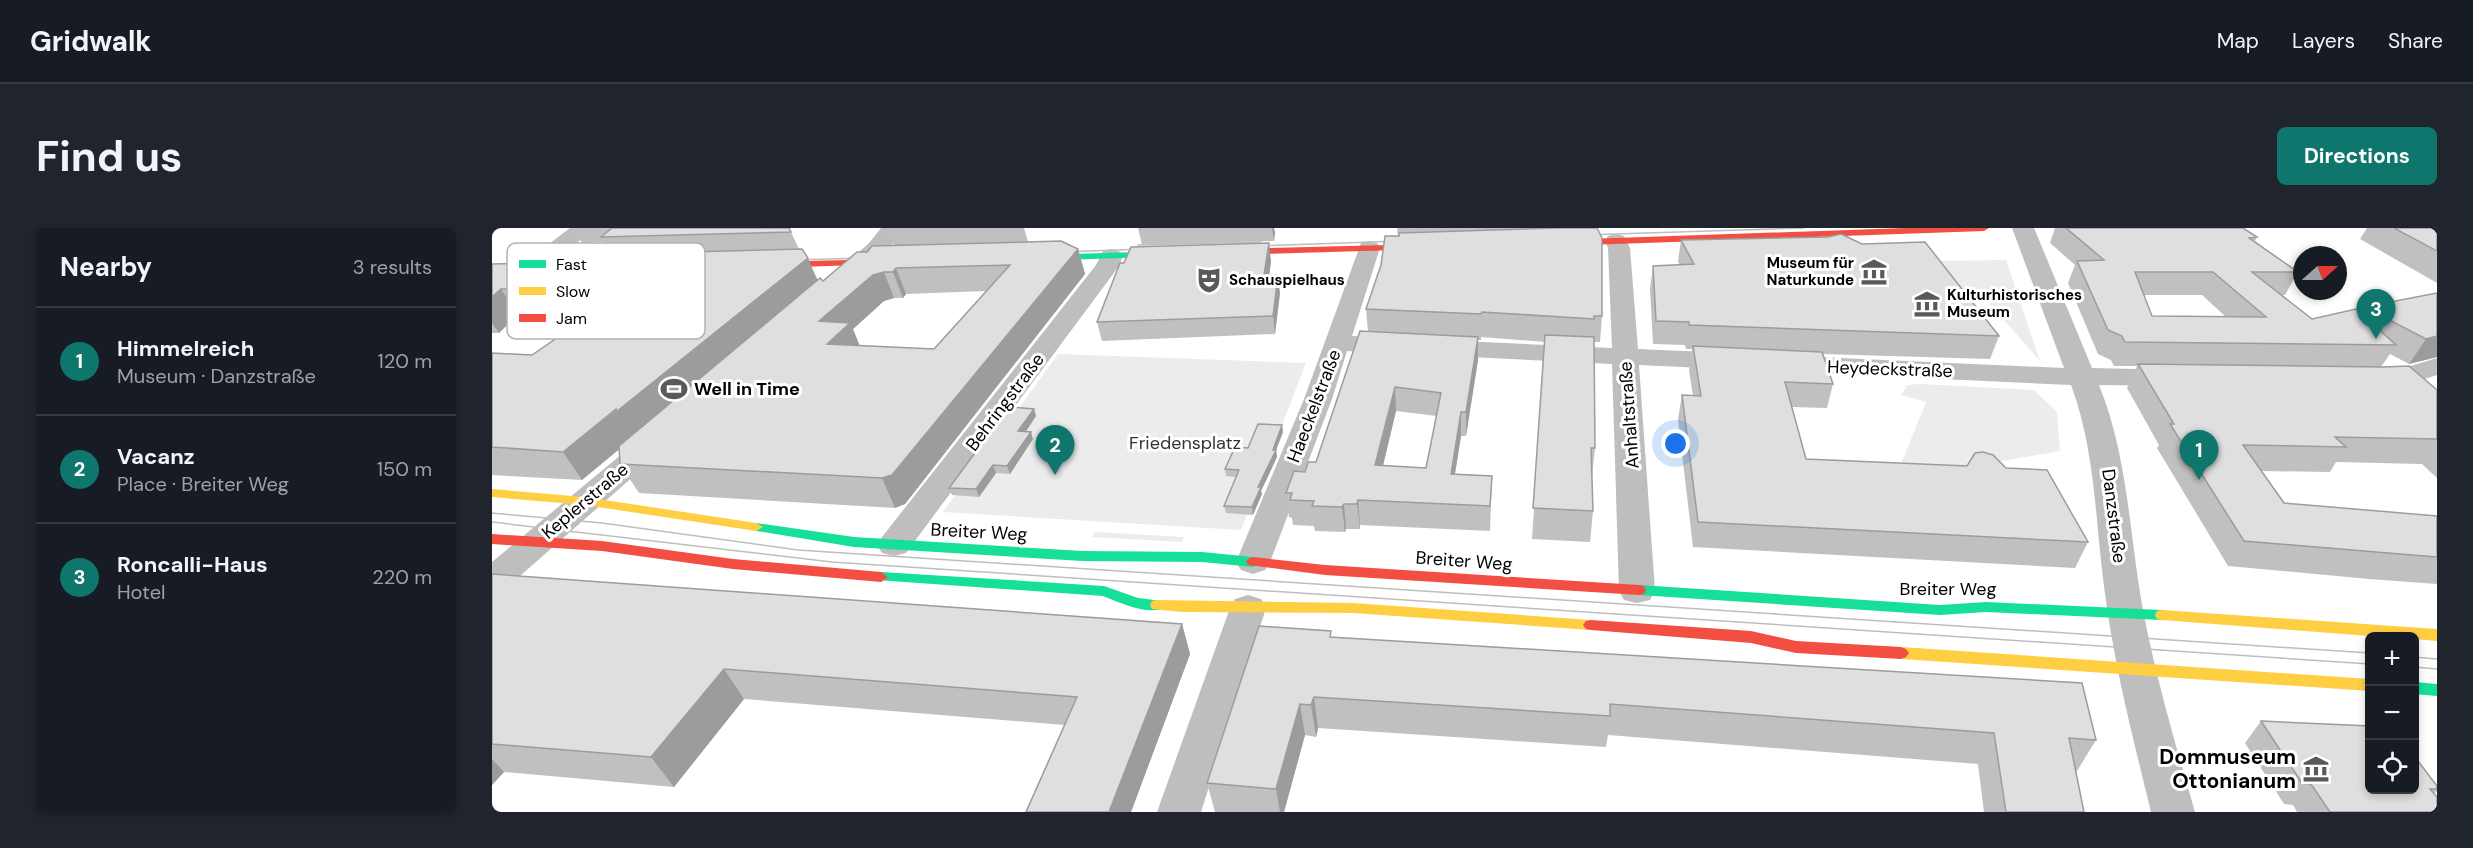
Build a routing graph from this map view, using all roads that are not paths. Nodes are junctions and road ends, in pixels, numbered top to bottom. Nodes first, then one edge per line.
1 (584, 228) edge
2 (1984, 228) edge
3 (2023, 228) edge
4 (1369, 236) edge
5 (1616, 241) junction
6 (564, 243) edge
7 (1540, 244) edge
8 (1444, 247) edge
9 (885, 249) edge
10 (1217, 252) edge
11 (1181, 254) edge
12 (1111, 256) junction
13 (1016, 258) edge
14 (507, 266) edge
15 (492, 268) edge
16 (507, 279) edge
17 (492, 281) edge
18 (822, 297) edge
19 (1338, 343) junction
20 (1625, 358) junction
21 (2437, 366) edge
22 (2082, 376) junction
23 (2400, 378) junction
24 (2203, 379) edge
25 (2347, 381) edge
26 (2422, 398) edge
27 (680, 420) edge
28 (492, 494) edge
29 (585, 501) junction
30 (492, 539) edge
31 (536, 542) junction
32 (894, 545) junction
33 (1253, 562) junction
34 (492, 582) edge
35 (1637, 591) junction
36 (1248, 608) junction
37 (2127, 612) junction
38 (2437, 635) edge
39 (2135, 668) junction
40 (2365, 685) edge
41 (2419, 688) edge
42 (2437, 690) edge
43 (1179, 812) edge
44 (2173, 812) edge

1 - 6 street
2 - 5 street
3 - 22 street, Danzstraße
4 - 8 street
4 - 10 street
4 - 19 street, Haeckelstraße
5 - 7 street
5 - 20 street, Anhaltstraße
9 - 9 street
9 - 18 street
11 - 12 street
12 - 13 street
12 - 32 street, Behringstraße
14 - 15 street
16 - 17 street
19 - 20 street, Heydeckstraße
19 - 33 street, Haeckelstraße
20 - 22 street, Heydeckstraße
20 - 35 street, Anhaltstraße
21 - 23 street
22 - 24 street, Heydeckstraße
22 - 37 street, Danzstraße
23 - 25 street
23 - 26 street
27 - 29 street, Keplerstraße
28 - 29 street, Breiter Weg
29 - 31 street, Keplerstraße
29 - 32 street, Breiter Weg
30 - 31 street
31 - 34 street, Keplerstraße
31 - 36 street
32 - 33 street, Breiter Weg
33 - 35 street, Breiter Weg
35 - 37 street, Breiter Weg
36 - 39 street
36 - 43 street
37 - 38 street, Breiter Weg
37 - 39 street, Danzstraße
39 - 40 street
39 - 44 street, Danzstraße
41 - 42 street

